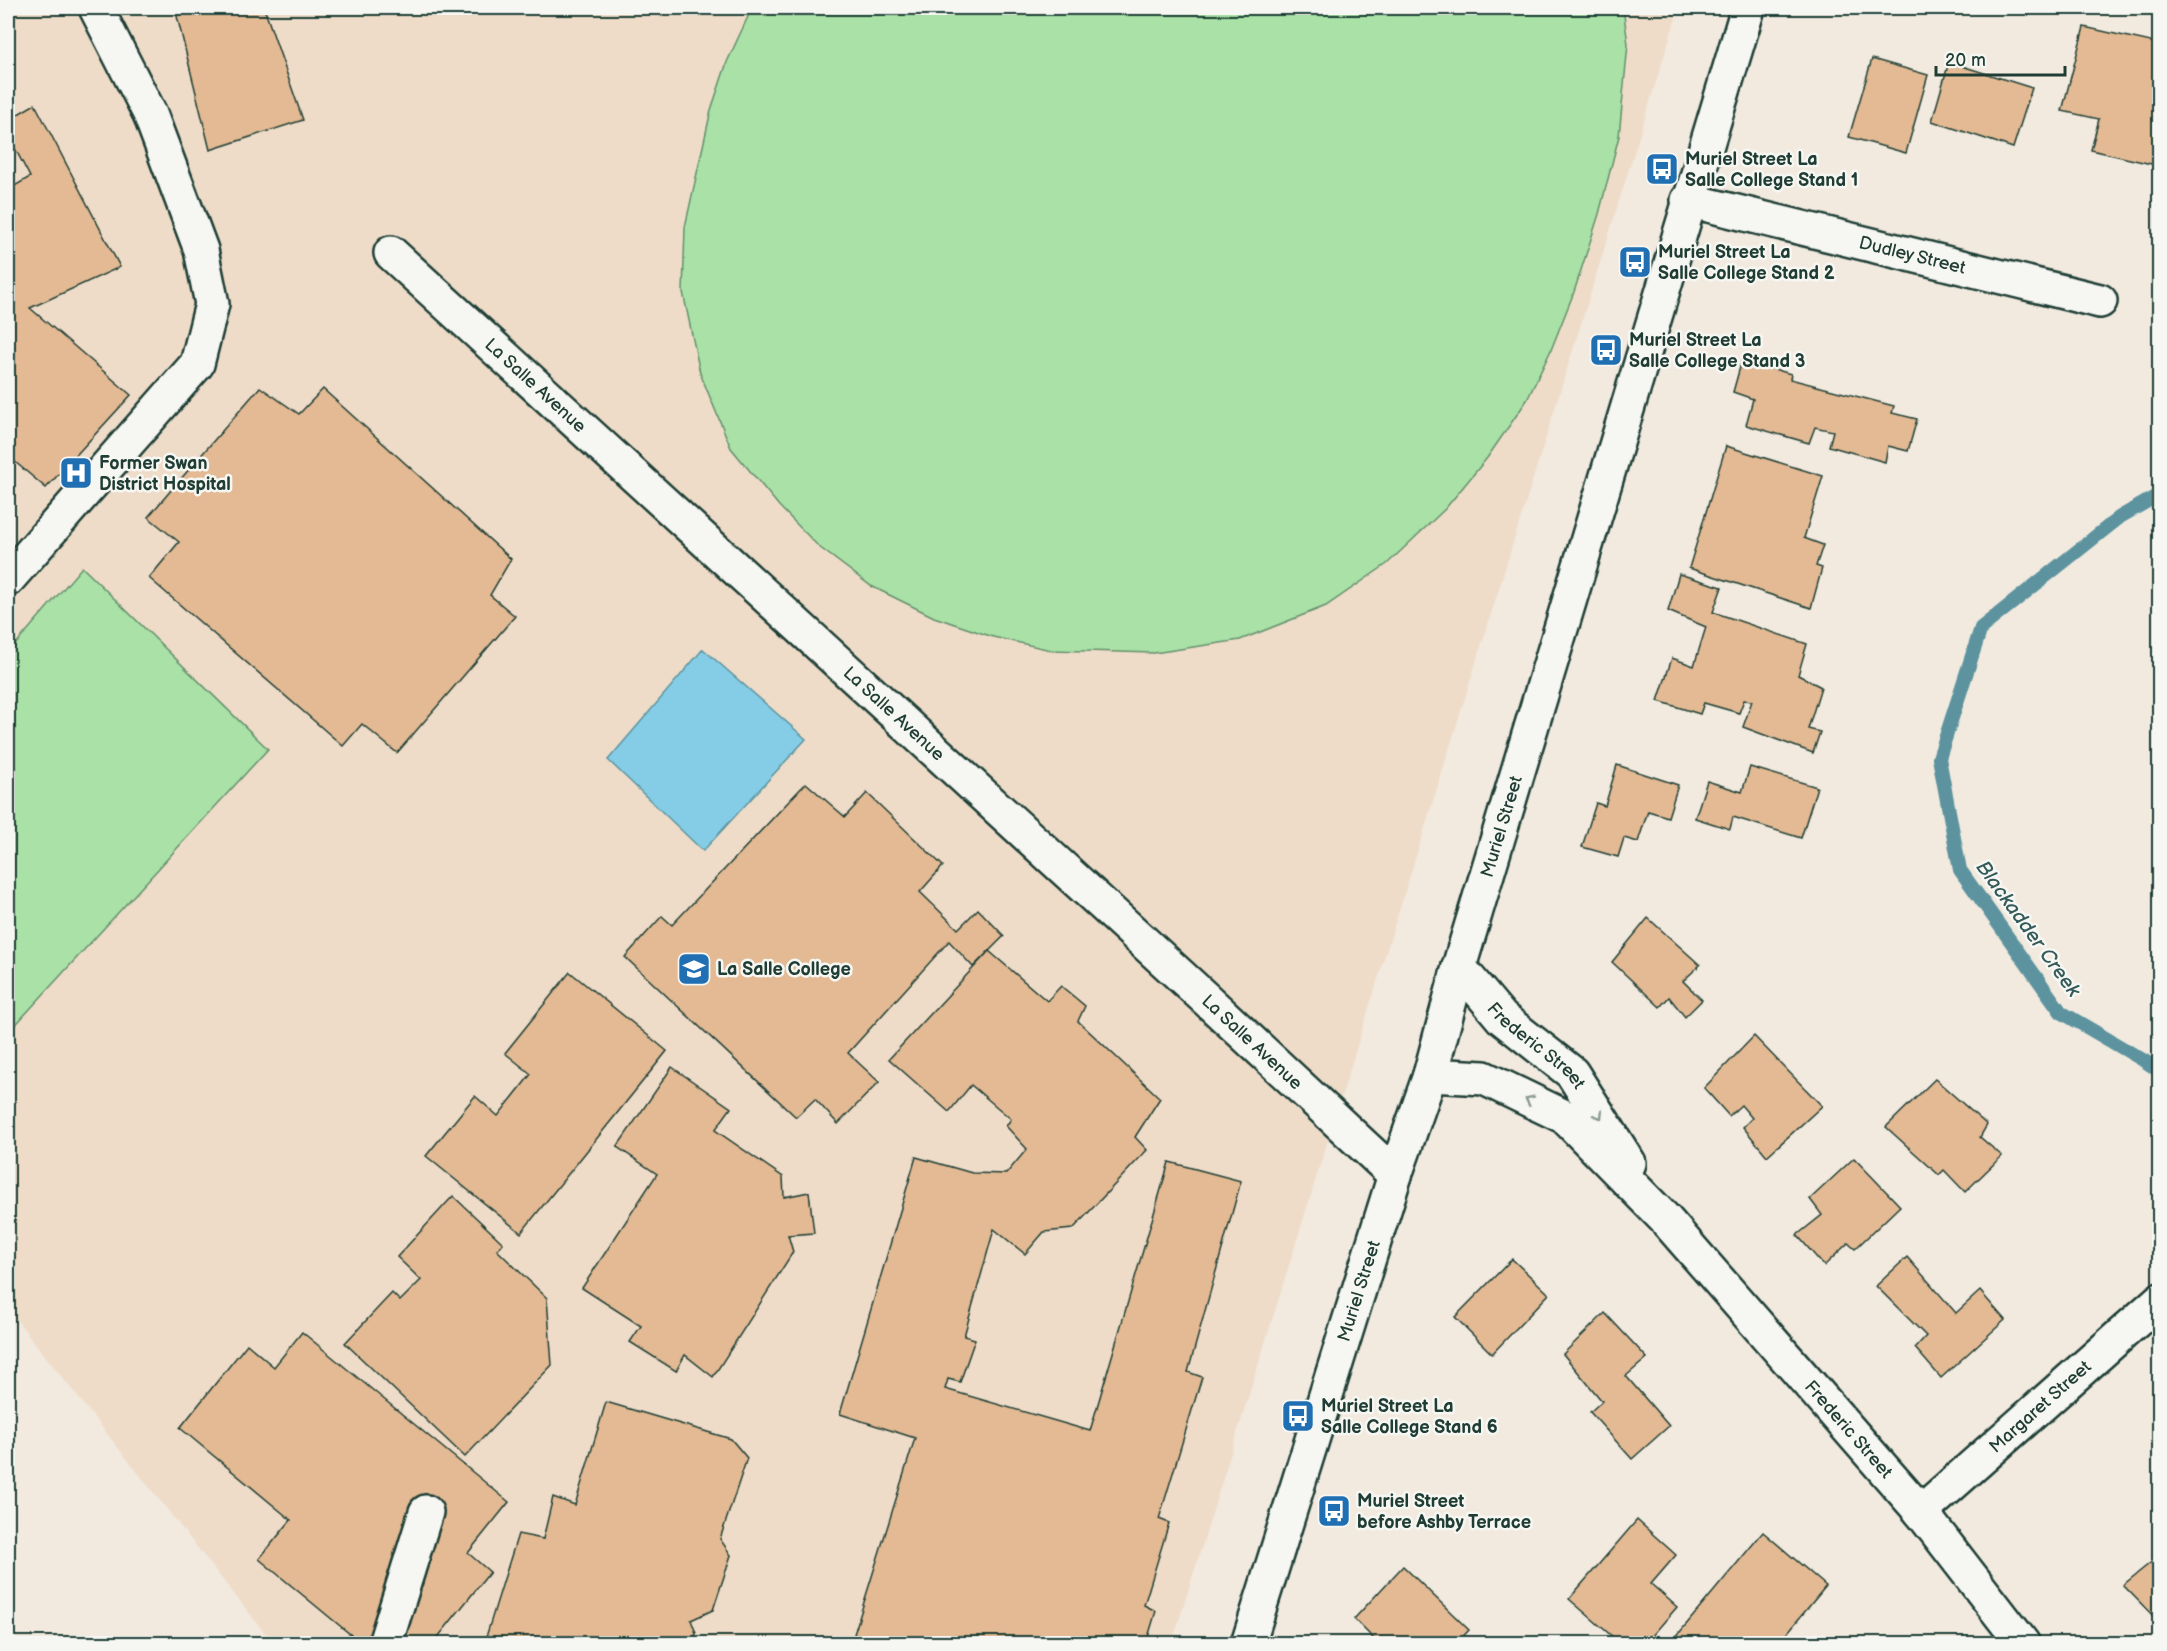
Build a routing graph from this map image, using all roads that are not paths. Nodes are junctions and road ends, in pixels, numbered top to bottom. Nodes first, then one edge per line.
1 (96, 8) edge
2 (1748, 8) edge
3 (1688, 200) junction
4 (391, 253) dead end
5 (2100, 301) dead end
6 (8, 579) edge
7 (1459, 967) junction
8 (1430, 1075) junction
9 (1395, 1175) junction
10 (1666, 1220) junction
11 (2160, 1300) edge
12 (426, 1512) dead end
13 (1921, 1512) junction
14 (385, 1644) edge
15 (1248, 1644) edge
16 (2023, 1644) edge

1 - 6 street
2 - 3 street, Muriel Street
3 - 5 street, Dudley Street
3 - 7 street, Muriel Street
4 - 9 street, La Salle Avenue
7 - 8 street, Muriel Street
7 -> 10 street, Frederic Street
8 - 9 street, Muriel Street
10 -> 8 street, Frederic Street
9 - 15 street, Muriel Street
10 - 13 street, Frederic Street
11 - 13 street, Margaret Street
12 - 14 street
13 - 16 street, Frederic Street

